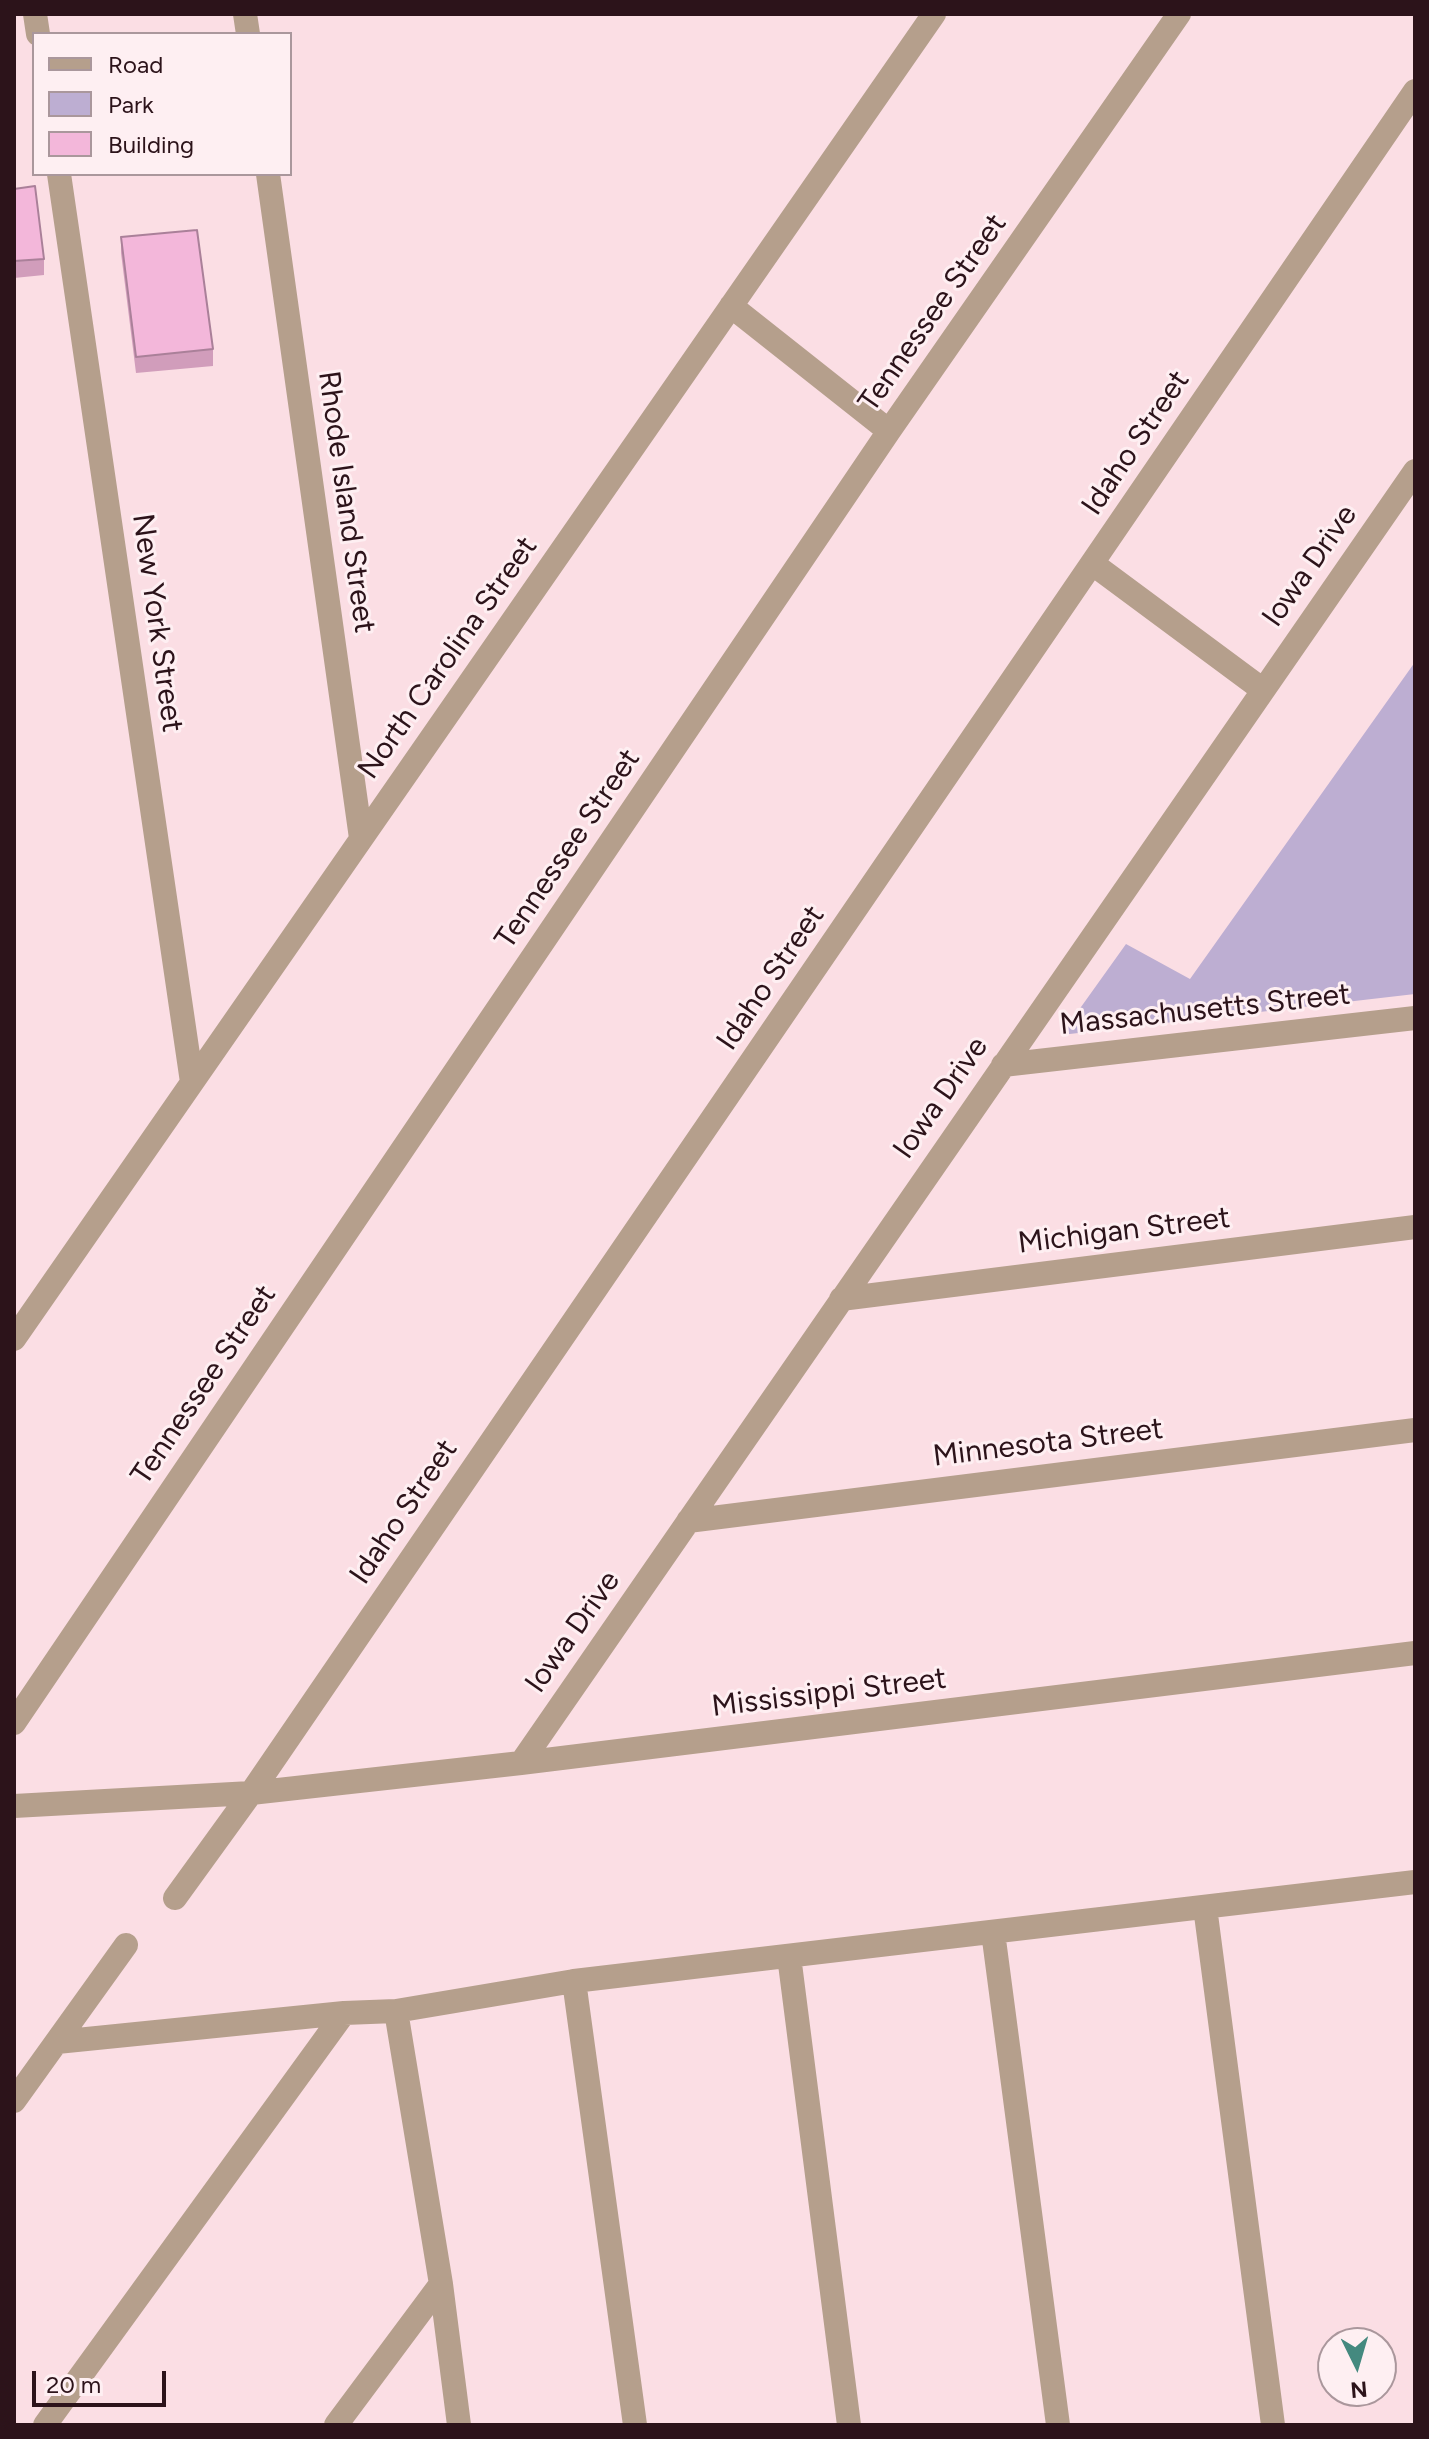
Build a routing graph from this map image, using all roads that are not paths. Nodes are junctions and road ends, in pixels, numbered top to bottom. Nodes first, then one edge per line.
1 (934, 14) edge
2 (1179, 14) edge
3 (1415, 91) edge
4 (59, 176) edge
5 (268, 176) edge
6 (731, 306) junction
7 (889, 431) junction
8 (1415, 471) edge
9 (1093, 564) junction
10 (1263, 690) junction
11 (361, 838) junction
12 (1415, 1018) edge
13 (1003, 1065) junction
14 (192, 1082) junction
15 (1415, 1227) edge
16 (841, 1299) junction
17 (15, 1333) edge
18 (1415, 1430) edge
19 (688, 1521) junction
20 (1415, 1653) edge
21 (14, 1723) edge
22 (521, 1763) junction
23 (251, 1793) junction
24 (14, 1806) edge
25 (1415, 1882) edge
26 (175, 1898) dead end
27 (1205, 1907) junction
28 (993, 1932) junction
29 (126, 1945) dead end
30 (789, 1956) junction
31 (574, 1981) junction
32 (396, 2011) junction
33 (344, 2013) junction
34 (57, 2042) junction
35 (14, 2101) edge
36 (441, 2284) junction
37 (45, 2425) edge
38 (336, 2425) edge
39 (459, 2425) edge
40 (635, 2425) edge
41 (849, 2425) edge
42 (1058, 2425) edge
43 (1273, 2425) edge

1 - 6 street, North Carolina Street
2 - 7 street, Tennessee Street
3 - 9 street, Idaho Street
4 - 14 street, New York Street
5 - 11 street, Rhode Island Street
6 - 7 street
6 - 11 street, North Carolina Street
7 - 21 street, Tennessee Street
8 - 10 street, Iowa Drive
9 - 10 street
9 - 23 street, Idaho Street
10 - 13 street, Iowa Drive
11 - 14 street, North Carolina Street
12 - 13 street, Massachusetts Street
13 - 16 street, Iowa Drive
14 - 17 street, North Carolina Street
15 - 16 street, Michigan Street
16 - 19 street, Iowa Drive
18 - 19 street, Minnesota Street
19 - 22 street, Iowa Drive
20 - 22 street, Mississippi Street
22 - 23 street, Mississippi Street
23 - 24 street, Mississippi Street
23 - 26 street, Idaho Street
25 - 27 street
27 - 28 street
27 - 43 street
28 - 30 street
28 - 42 street
29 - 34 street
30 - 31 street
30 - 41 street
31 - 32 street
31 - 40 street
32 - 33 street
32 - 36 street
33 - 34 street
33 - 37 street
34 - 35 street
36 - 38 street
36 - 39 street

